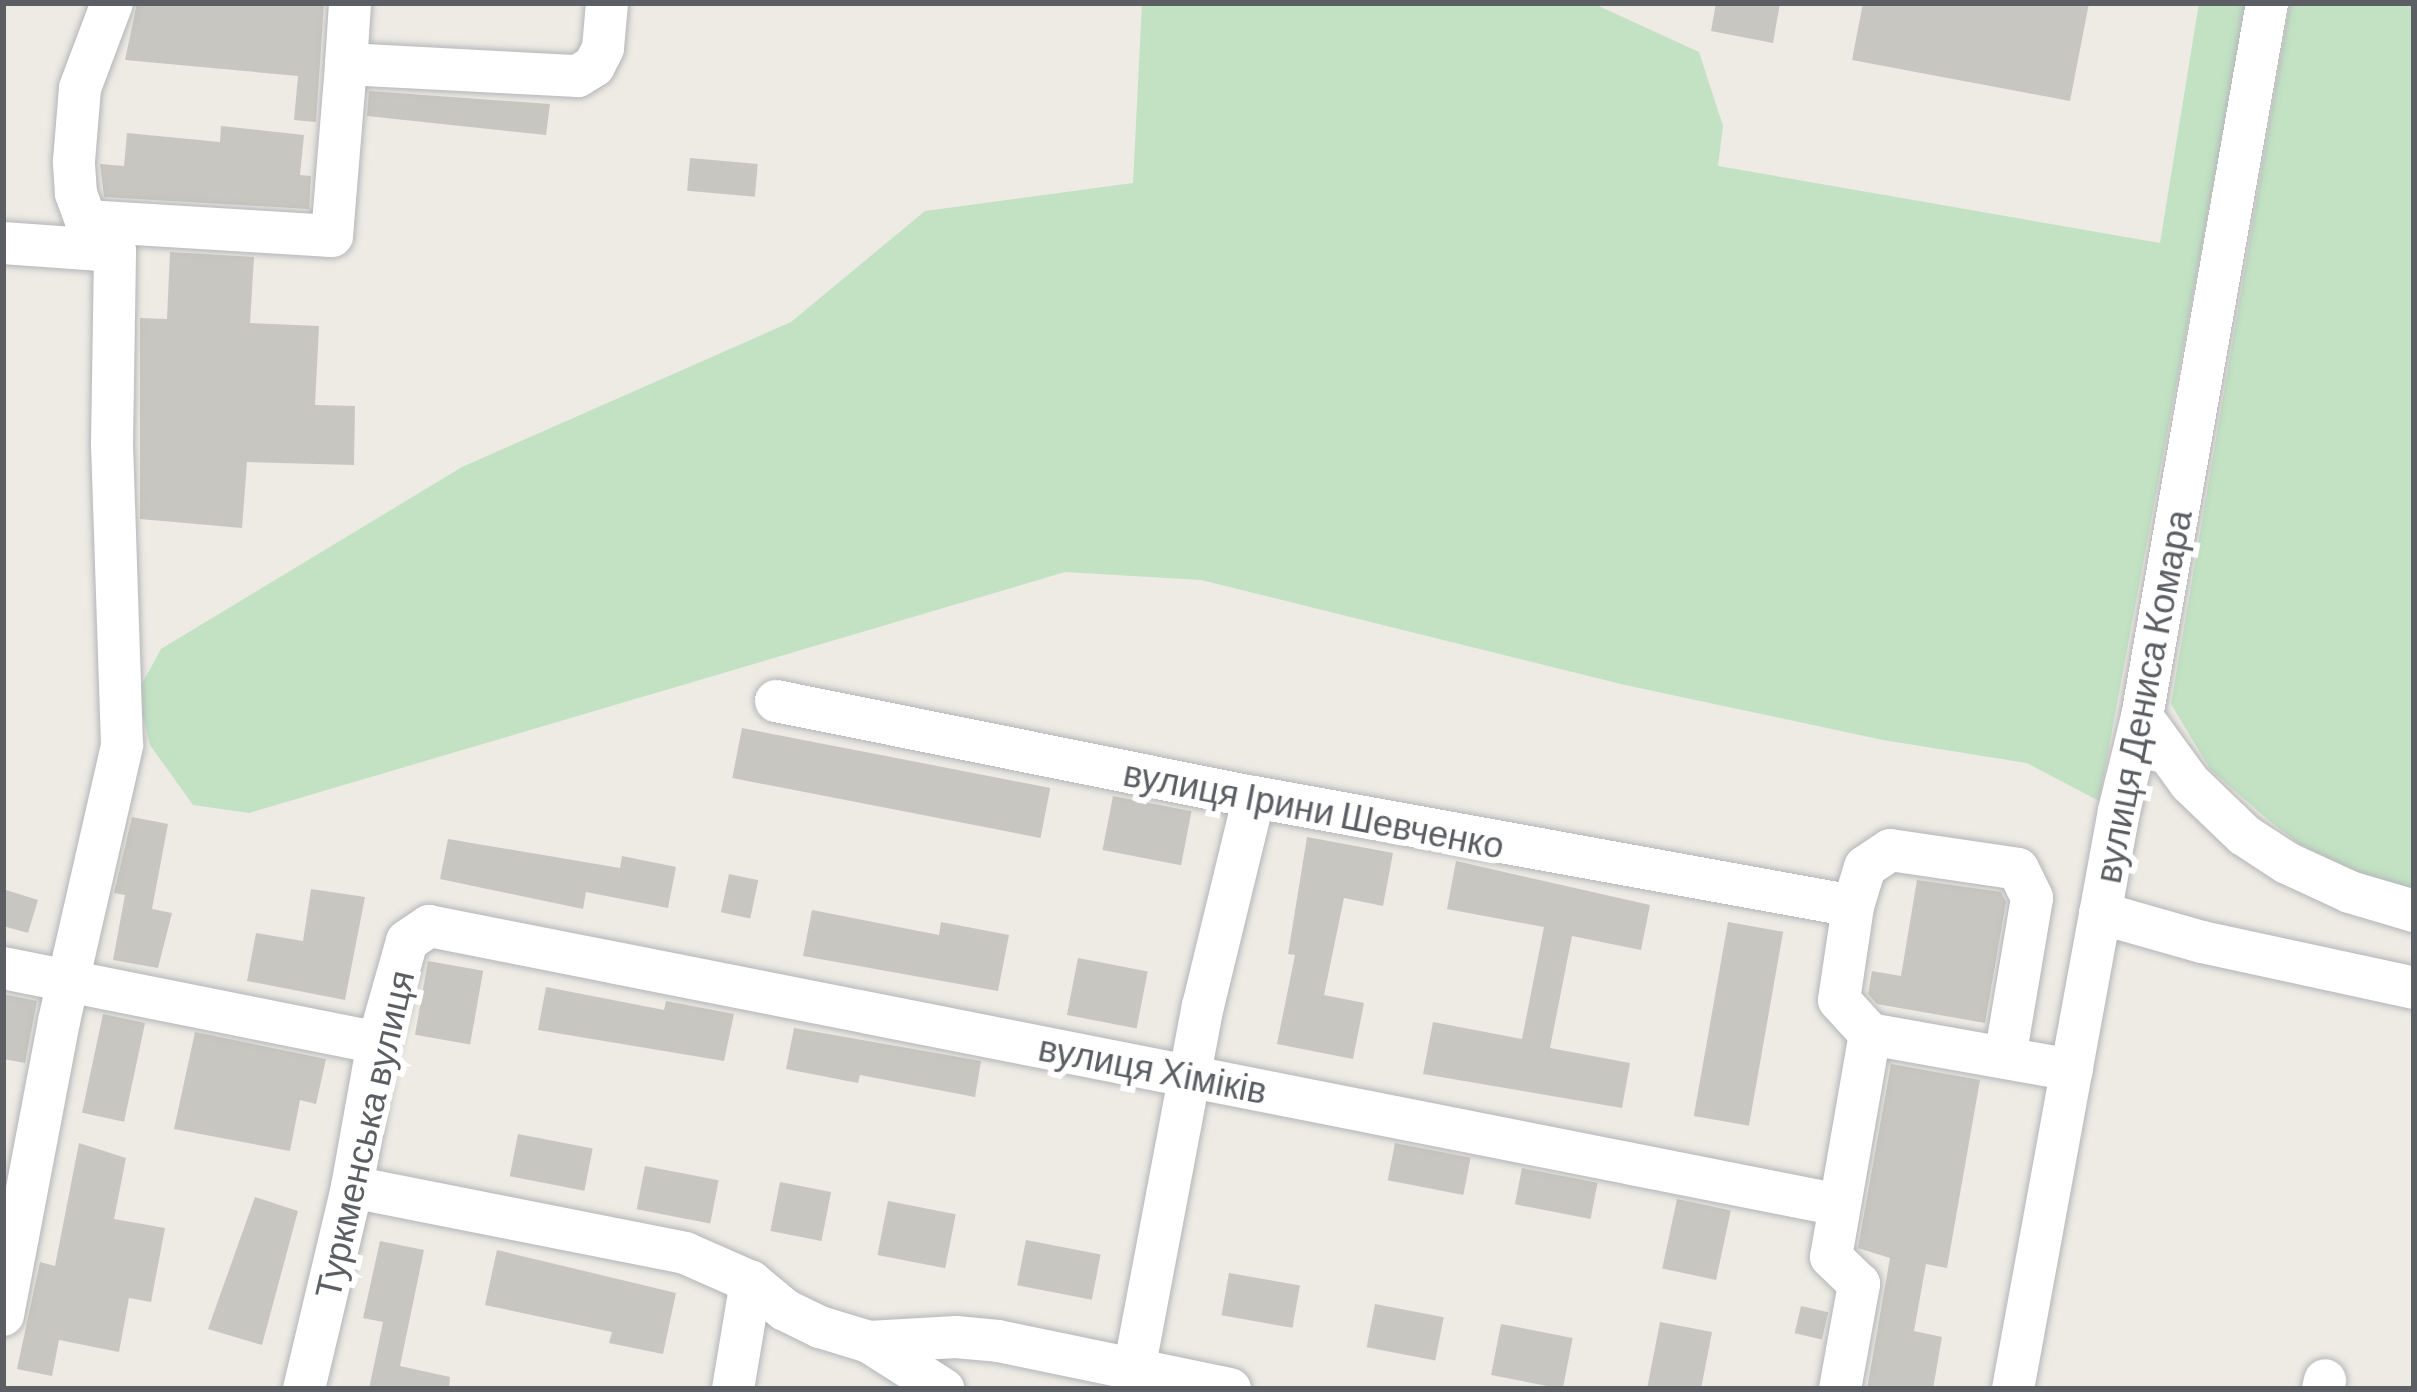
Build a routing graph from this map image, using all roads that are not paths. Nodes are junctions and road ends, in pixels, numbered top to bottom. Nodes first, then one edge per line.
1 (112, 3) edge
2 (350, 3) edge
3 (607, 3) edge
4 (2267, 3) edge
5 (346, 64) junction
6 (100, 236) junction
7 (3, 244) edge
8 (776, 701) dead end
9 (2142, 717) junction
10 (1253, 797) junction
11 (1853, 906) junction
12 (2414, 911) edge
13 (2100, 913) junction
14 (466, 934) joint
15 (3, 968) edge
16 (70, 985) junction
17 (2414, 988) edge
18 (1870, 1034) junction
19 (378, 1043) junction
20 (2005, 1058) junction
21 (2072, 1070) junction
22 (1191, 1075) junction
23 (352, 1187) junction
24 (1839, 1205) junction
25 (752, 1282) junction
26 (3, 1315) edge
27 (869, 1342) junction
28 (1134, 1370) junction
29 (304, 1389) edge
30 (733, 1389) edge
31 (943, 1389) edge
32 (1230, 1389) edge
33 (1840, 1389) edge
34 (2014, 1389) edge

1 - 6 street
2 - 5 street
3 - 5 street
4 - 9 street, вулиця Дениса Комара
5 - 6 street
6 - 7 street
6 - 16 street
8 - 10 street, вулиця Ірини Шевченко
9 - 12 street
9 - 13 street, вулиця Дениса Комара
10 - 11 street, вулиця Ірини Шевченко
10 - 22 street
11 - 18 street
11 - 20 street
13 - 17 street
13 - 21 street, вулиця Дениса Комара
14 - 19 street, Туркменська вулиця
14 - 22 street, вулиця Хіміків
15 - 16 street
16 - 19 street
16 - 26 street
18 - 20 street
18 - 24 street
19 - 23 street, Туркменська вулиця
20 - 21 street
21 - 34 street, вулиця Дениса Комара
22 - 24 street, вулиця Хіміків
22 - 28 street
23 - 25 street
23 - 29 street, Туркменська вулиця
24 - 33 street
25 - 27 street
25 - 30 street
27 - 28 street
27 - 31 street
28 - 32 street

